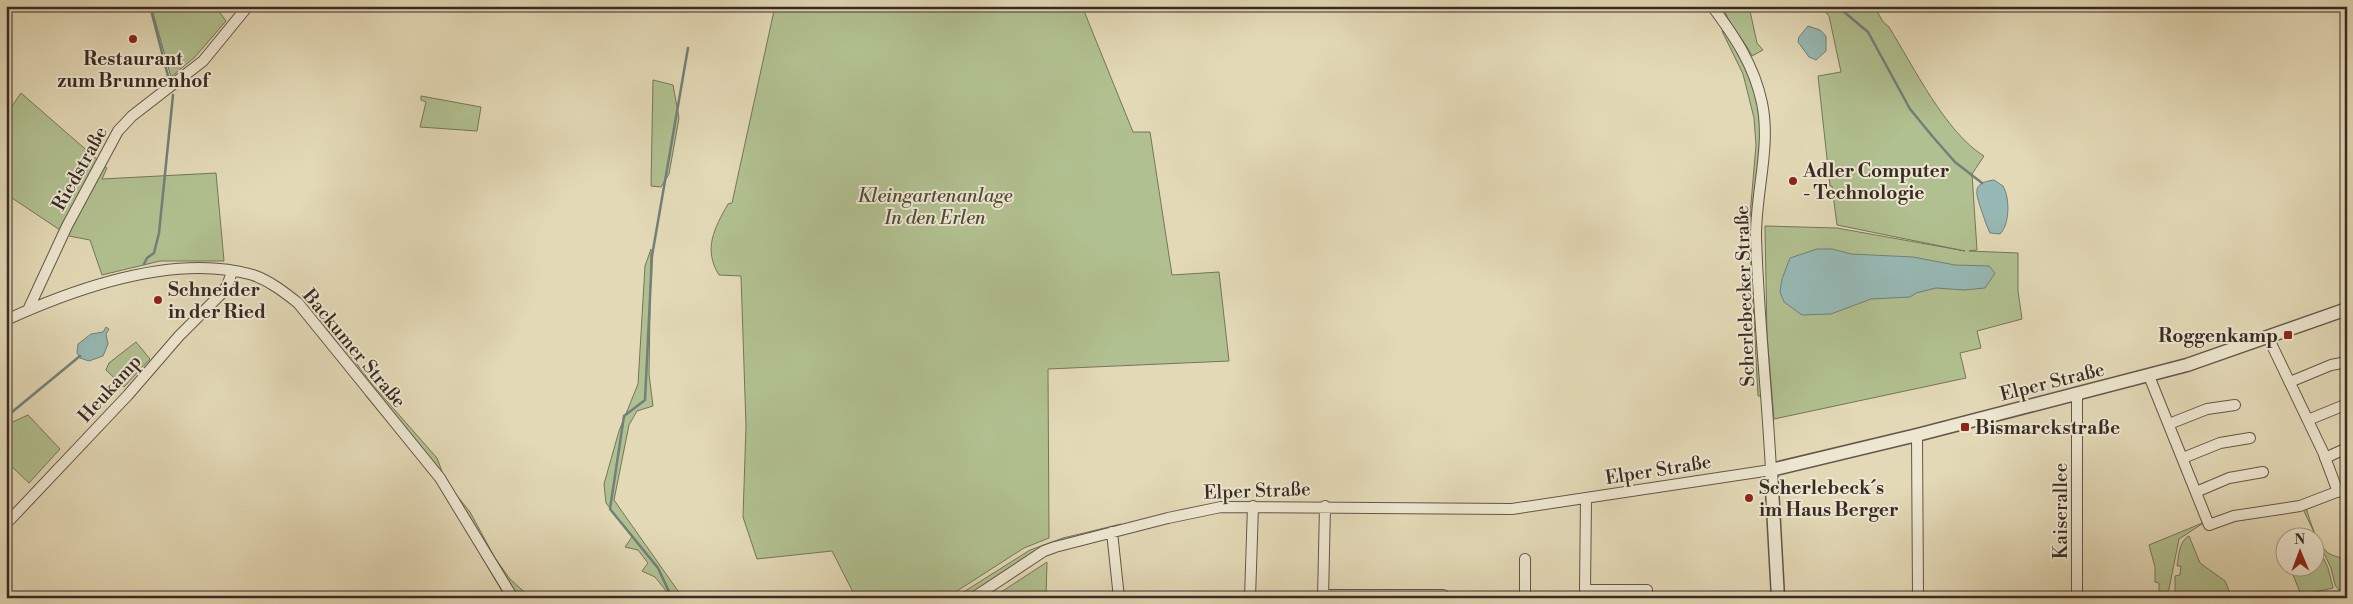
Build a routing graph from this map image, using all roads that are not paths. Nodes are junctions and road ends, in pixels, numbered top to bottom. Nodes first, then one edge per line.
1 (248, 6) edge
2 (1712, 6) edge
3 (232, 272) junction
4 (2347, 309) edge
5 (28, 310) junction
6 (6, 320) edge
7 (2268, 337) junction
8 (2347, 362) edge
9 (2149, 376) junction
10 (2290, 382) junction
11 (2077, 395) junction
12 (2347, 404) edge
13 (2235, 405) dead end
14 (2308, 420) junction
15 (2169, 424) junction
16 (1917, 435) junction
17 (2250, 438) dead end
18 (2347, 448) edge
19 (2183, 458) junction
20 (2325, 458) junction
21 (1771, 470) junction
22 (2263, 472) dead end
23 (2342, 490) edge
24 (2196, 492) junction
25 (1586, 499) junction
26 (1253, 506) junction
27 (1325, 506) junction
28 (6, 524) edge
29 (1112, 532) junction
30 (1525, 559) dead end
31 (1586, 594) edge
32 (1323, 596) edge
33 (1443, 596) dead end
34 (513, 598) edge
35 (972, 598) edge
36 (1119, 598) edge
37 (1250, 598) edge
38 (1526, 598) edge
39 (1647, 598) edge
40 (1778, 598) edge
41 (1918, 598) edge
42 (2077, 598) edge

1 - 5 street, Riedstraße
2 - 21 street, Scherlebecker Straße
3 - 5 street, Backumer Straße
3 - 28 street, Heukamp
3 - 34 street, Backumer Straße
4 - 7 street, Elper Straße
5 - 6 street
7 - 9 street, Elper Straße
7 - 10 street
8 - 10 street
9 - 11 street, Elper Straße
9 - 15 street
10 - 14 street
11 - 16 street, Elper Straße
11 - 42 street, Kaiserallee
12 - 14 street
13 - 15 street
14 - 20 street
15 - 19 street
16 - 21 street, Elper Straße
16 - 41 street
17 - 19 street
18 - 20 street
19 - 24 street
20 - 23 street
21 - 25 street, Elper Straße
21 - 40 street, Scherlebecker Straße
22 - 24 street
23 - 24 street
25 - 27 street, Elper Straße
25 - 31 street
26 - 27 street, Elper Straße
26 - 29 street, Elper Straße
26 - 37 street
27 - 32 street
29 - 35 street, Elper Straße
29 - 36 street
30 - 38 street
31 - 39 street
32 - 33 street

